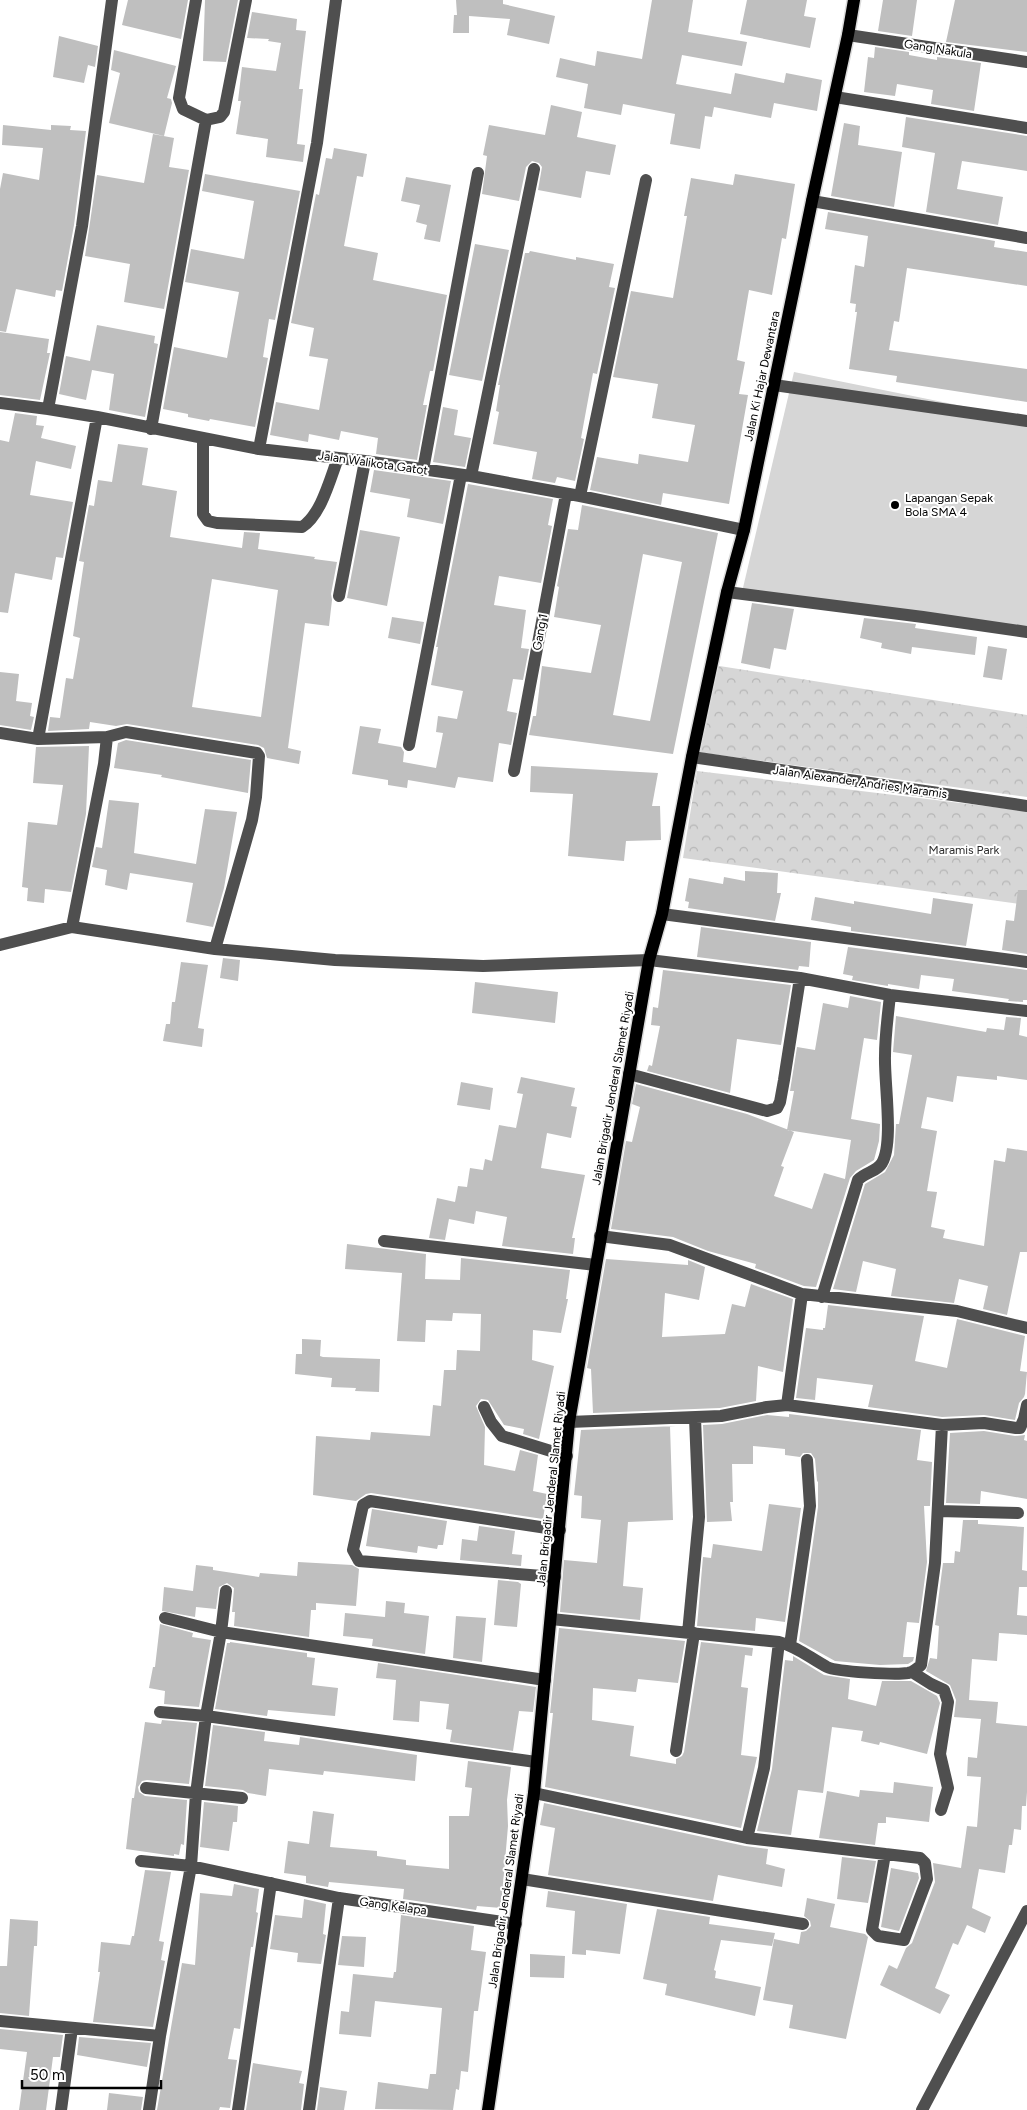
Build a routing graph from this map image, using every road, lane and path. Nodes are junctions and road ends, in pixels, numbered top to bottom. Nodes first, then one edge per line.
1 (112, 0) edge
2 (196, 0) edge
3 (246, 0) edge
4 (336, 0) edge
5 (854, 0) edge
6 (848, 35) junction
7 (1027, 62) edge
8 (835, 97) junction
9 (206, 120) junction
10 (1027, 128) edge
11 (534, 169) dead end
12 (478, 173) dead end
13 (646, 180) dead end
14 (812, 201) junction
15 (1027, 238) edge
16 (774, 385) junction
17 (0, 403) edge
18 (48, 408) junction
19 (97, 417) junction
20 (1027, 422) edge
21 (151, 429) junction
22 (203, 438) junction
23 (259, 449) junction
24 (338, 458) junction
25 (365, 461) junction
26 (423, 470) junction
27 (466, 476) junction
28 (566, 494) junction
29 (580, 496) junction
30 (744, 530) junction
31 (727, 592) junction
32 (339, 596) dead end
33 (1027, 632) edge
34 (0, 734) edge
35 (107, 737) junction
36 (38, 739) junction
37 (410, 745) dead end
38 (692, 757) junction
39 (514, 770) dead end
40 (1027, 806) edge
41 (662, 914) junction
42 (72, 927) junction
43 (0, 945) edge
44 (215, 949) junction
45 (649, 960) junction
46 (1027, 962) edge
47 (800, 978) junction
48 (890, 995) junction
49 (1027, 1011) edge
50 (630, 1074) junction
51 (600, 1236) junction
52 (384, 1241) dead end
53 (596, 1265) junction
54 (802, 1294) junction
55 (822, 1297) junction
56 (1027, 1328) edge
57 (787, 1405) junction
58 (1027, 1405) edge
59 (484, 1407) dead end
60 (695, 1418) junction
61 (569, 1422) junction
62 (942, 1425) junction
63 (566, 1456) junction
64 (807, 1460) dead end
65 (938, 1511) junction
66 (1018, 1513) dead end
67 (560, 1530) junction
68 (555, 1577) junction
69 (226, 1590) dead end
70 (165, 1618) dead end
71 (551, 1619) junction
72 (221, 1632) junction
73 (691, 1633) junction
74 (785, 1643) junction
75 (912, 1672) junction
76 (545, 1680) junction
77 (160, 1712) dead end
78 (206, 1716) junction
79 (676, 1751) dead end
80 (536, 1762) junction
81 (146, 1788) dead end
82 (534, 1793) junction
83 (196, 1794) junction
84 (242, 1798) dead end
85 (941, 1810) dead end
86 (747, 1838) junction
87 (885, 1854) junction
88 (141, 1861) dead end
89 (191, 1866) junction
90 (522, 1879) junction
91 (271, 1883) junction
92 (339, 1898) junction
93 (1027, 1911) edge
94 (516, 1924) junction
95 (803, 1924) dead end
96 (0, 2021) edge
97 (72, 2028) junction
98 (160, 2036) junction
99 (61, 2110) edge
100 (149, 2110) edge
101 (238, 2110) edge
102 (309, 2110) edge
103 (488, 2110) edge
104 (922, 2110) edge

1 - 18 street
2 - 9 street
3 - 9 street
4 - 23 street
5 - 6 main road, Jalan Ki Hajar Dewantara
6 - 7 street, Gang Nakula
6 - 8 main road, Jalan Ki Hajar Dewantara
8 - 10 street
8 - 14 main road, Jalan Ki Hajar Dewantara
9 - 21 street
11 - 27 street
12 - 26 street
13 - 29 street
14 - 15 street
14 - 16 main road, Jalan Ki Hajar Dewantara
16 - 20 street
16 - 30 main road, Jalan Ki Hajar Dewantara
17 - 18 street, Jalan Walikota Gatot
18 - 19 street, Jalan Walikota Gatot
19 - 21 street, Jalan Walikota Gatot
19 - 36 street
21 - 22 street, Jalan Walikota Gatot
22 - 23 street, Jalan Walikota Gatot
22 - 24 street
23 - 24 street, Jalan Walikota Gatot
24 - 25 street, Jalan Walikota Gatot
25 - 26 street, Jalan Walikota Gatot
25 - 32 street
26 - 27 street, Jalan Walikota Gatot
27 - 28 street, Jalan Walikota Gatot
27 - 37 street
28 - 29 street, Jalan Walikota Gatot
28 - 39 street, Gang 1
29 - 30 street, Jalan Walikota Gatot
30 - 31 main road, Jalan Ki Hajar Dewantara
31 - 33 street
31 - 38 main road, Jalan Ki Hajar Dewantara
34 - 36 street
35 - 36 street
35 - 42 street
35 - 44 street
38 - 40 street, Jalan Alexander Andries Maramis
38 - 41 main road, Jalan Brigadir Jenderal Slamet Riyadi
41 - 45 main road, Jalan Brigadir Jenderal Slamet Riyadi
41 - 46 street
42 - 43 street
42 - 44 street
44 - 45 street
45 - 47 street
45 - 50 main road, Jalan Brigadir Jenderal Slamet Riyadi
47 - 48 street
47 - 50 street
48 - 49 street
48 - 55 street
50 - 51 main road, Jalan Brigadir Jenderal Slamet Riyadi
51 - 53 main road, Jalan Brigadir Jenderal Slamet Riyadi
51 - 54 street
52 - 53 street
53 - 61 main road, Jalan Brigadir Jenderal Slamet Riyadi
54 - 55 street
54 - 57 street
55 - 56 street
57 - 60 street
57 - 62 street
58 - 62 street
59 - 63 street
60 - 61 street
60 - 73 street
61 - 63 main road, Jalan Brigadir Jenderal Slamet Riyadi
62 - 65 street
63 - 67 main road, Jalan Brigadir Jenderal Slamet Riyadi
64 - 74 street
65 - 66 street
65 - 75 street
67 - 68 main road, Jalan Brigadir Jenderal Slamet Riyadi
67 - 68 street
68 - 71 main road, Jalan Brigadir Jenderal Slamet Riyadi
69 - 72 street
70 - 72 street
71 - 73 street
71 - 76 main road, Jalan Brigadir Jenderal Slamet Riyadi
72 - 76 street
72 - 78 street
73 - 74 street
73 - 79 street
74 - 75 street
74 - 86 street
75 - 85 street
76 - 80 main road, Jalan Brigadir Jenderal Slamet Riyadi
77 - 78 street
78 - 80 street
78 - 83 street
80 - 82 main road, Jalan Brigadir Jenderal Slamet Riyadi
81 - 83 street
82 - 86 street
82 - 90 main road, Jalan Brigadir Jenderal Slamet Riyadi
83 - 84 street
83 - 89 street
86 - 87 street
87 - 87 street
88 - 89 street, Gang Kelapa
89 - 91 street, Gang Kelapa
89 - 98 street
90 - 94 main road, Jalan Brigadir Jenderal Slamet Riyadi
90 - 95 street
91 - 92 street, Gang Kelapa
91 - 101 street
92 - 94 street, Gang Kelapa
92 - 102 street
93 - 104 street
94 - 103 main road, Jalan Brigadir Jenderal Slamet Riyadi
96 - 97 street
97 - 98 street
97 - 99 street
98 - 100 street

